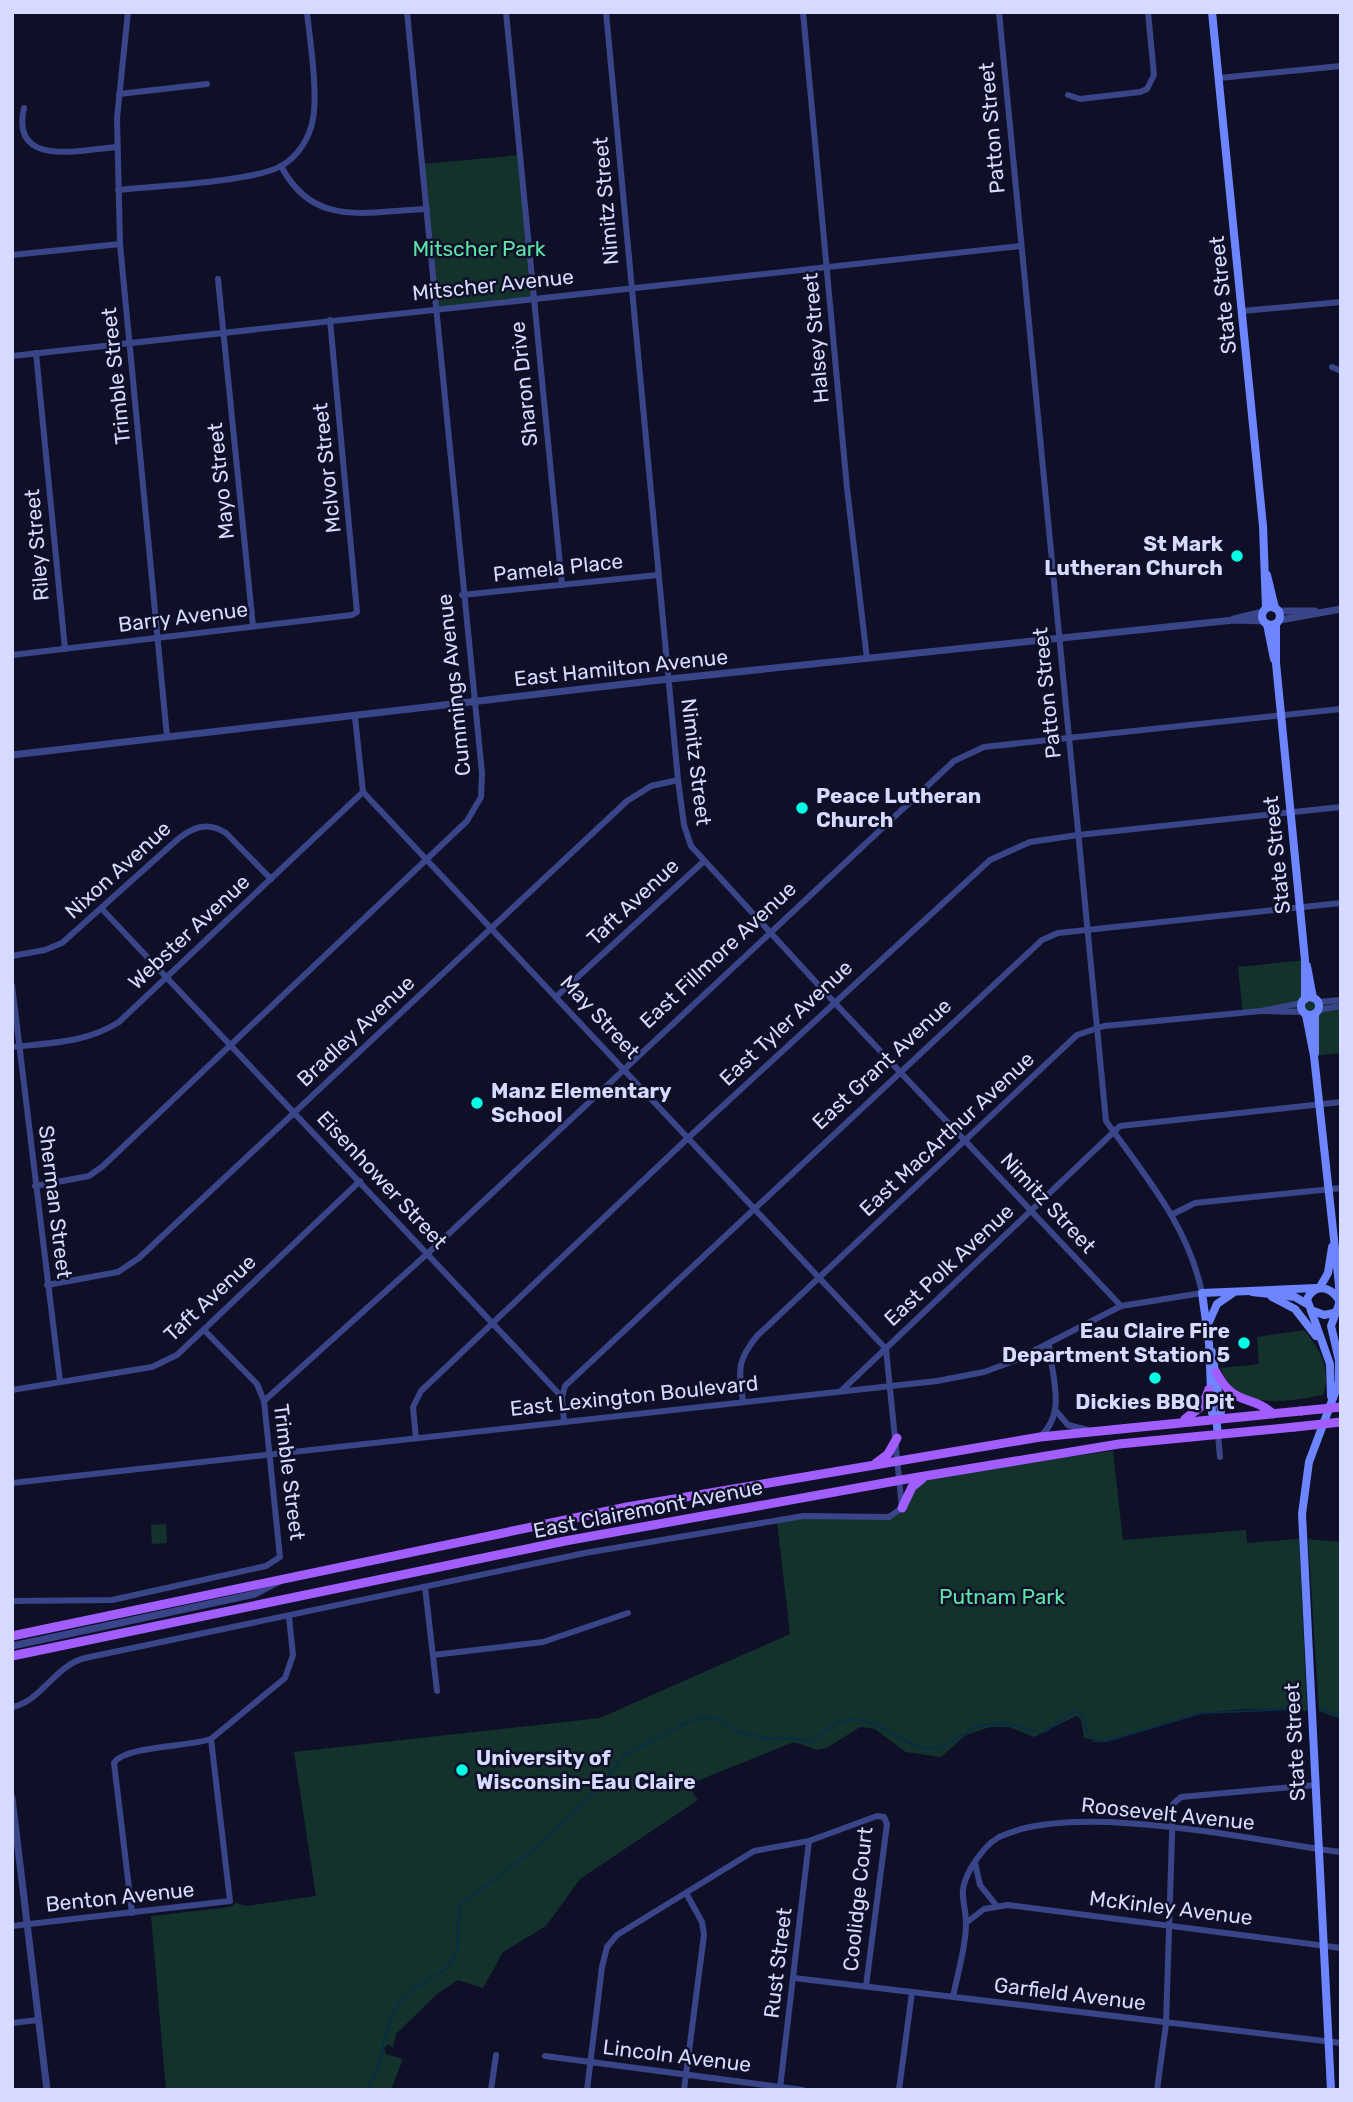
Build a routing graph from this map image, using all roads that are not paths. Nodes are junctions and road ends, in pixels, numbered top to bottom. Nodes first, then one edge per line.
1 (128, 12) edge
2 (307, 12) edge
3 (407, 12) edge
4 (506, 12) edge
5 (606, 12) edge
6 (803, 12) edge
7 (999, 12) edge
8 (1149, 12) edge
9 (1212, 12) edge
10 (1341, 66) edge
11 (1219, 78) junction
12 (207, 84) dead end
13 (119, 93) junction
14 (1068, 95) dead end
15 (24, 108) dead end
16 (116, 146) junction
17 (281, 166) junction
18 (118, 190) junction
19 (426, 209) junction
20 (120, 244) junction
21 (1020, 246) junction
22 (12, 255) edge
23 (827, 268) junction
24 (218, 279) dead end
25 (632, 288) junction
26 (533, 298) junction
27 (1341, 302) edge
28 (435, 309) junction
29 (1242, 312) junction
30 (330, 320) junction
31 (224, 332) junction
32 (131, 343) junction
33 (36, 353) junction
34 (12, 356) edge
35 (1332, 367) dead end
36 (1341, 371) edge
37 (658, 575) junction
38 (562, 585) junction
39 (462, 596) junction
40 (1341, 608) edge
41 (357, 612) joint
42 (1271, 616) junction
43 (253, 626) junction
44 (160, 637) junction
45 (1060, 638) junction
46 (65, 649) junction
47 (12, 655) edge
48 (867, 659) junction
49 (668, 680) junction
50 (473, 702) junction
51 (1341, 709) edge
52 (1281, 715) junction
53 (355, 717) junction
54 (167, 737) junction
55 (1069, 739) junction
56 (12, 755) edge
57 (678, 780) junction
58 (363, 792) junction
59 (1341, 807) edge
60 (1291, 813) junction
61 (1078, 835) junction
62 (428, 860) junction
63 (703, 862) junction
64 (271, 879) junction
65 (1341, 903) edge
66 (102, 908) junction
67 (1300, 908) junction
68 (492, 928) junction
69 (1087, 930) junction
70 (768, 932) junction
71 (12, 956) edge
72 (167, 976) junction
73 (12, 985) edge
74 (557, 996) junction
75 (1341, 999) edge
76 (834, 1002) junction
77 (1310, 1006) junction
78 (1341, 1006) edge
79 (1096, 1028) junction
80 (232, 1044) junction
81 (15, 1047) edge
82 (624, 1068) junction
83 (900, 1071) junction
84 (1341, 1102) edge
85 (1319, 1105) junction
86 (295, 1113) junction
87 (1114, 1131) junction
88 (688, 1138) junction
89 (965, 1140) junction
90 (360, 1181) junction
91 (35, 1186) junction
92 (1341, 1188) edge
93 (1327, 1189) junction
94 (754, 1209) junction
95 (1031, 1211) junction
96 (1173, 1214) junction
97 (1333, 1240) junction
98 (426, 1254) junction
99 (1340, 1277) edge
100 (821, 1278) junction
101 (47, 1285) junction
102 (1318, 1288) junction
103 (1243, 1290) junction
104 (1202, 1293) junction
105 (1267, 1295) junction
106 (1339, 1300) junction
107 (1121, 1306) junction
108 (1309, 1307) junction
109 (1334, 1313) junction
110 (494, 1324) junction
111 (1208, 1328) junction
112 (204, 1330) junction
113 (1209, 1343) junction
114 (1049, 1345) junction
115 (886, 1349) junction
116 (1325, 1351) junction
117 (1216, 1372) junction
118 (60, 1381) junction
119 (891, 1386) junction
120 (1209, 1389) junction
121 (12, 1390) edge
122 (840, 1392) junction
123 (1331, 1396) junction
124 (562, 1397) junction
125 (264, 1401) junction
126 (743, 1402) junction
127 (1341, 1407) edge
128 (1056, 1411) junction
129 (1273, 1414) junction
130 (1216, 1418) junction
131 (564, 1421) junction
132 (1183, 1421) junction
133 (1341, 1422) edge
134 (1090, 1430) junction
135 (1218, 1434) junction
136 (1040, 1437) junction
137 (416, 1438) junction
138 (897, 1438) junction
139 (269, 1454) junction
140 (1220, 1457) dead end
141 (900, 1461) junction
142 (872, 1466) junction
143 (926, 1476) junction
144 (901, 1480) junction
145 (12, 1483) edge
146 (902, 1508) junction
147 (281, 1581) junction
148 (425, 1587) junction
149 (12, 1601) edge
150 (628, 1613) dead end
151 (289, 1617) junction
152 (12, 1636) edge
153 (12, 1646) edge
154 (433, 1655) junction
155 (12, 1658) edge
156 (437, 1691) dead end
157 (12, 1707) edge
158 (211, 1739) junction
159 (1315, 1785) junction
160 (12, 1798) edge
161 (14, 1827) edge
162 (1172, 1829) junction
163 (810, 1841) junction
164 (1319, 1849) junction
165 (1341, 1852) edge
166 (975, 1863) junction
167 (686, 1893) junction
168 (996, 1905) junction
169 (132, 1913) junction
170 (966, 1923) junction
171 (27, 1925) junction
172 (1170, 1925) junction
173 (12, 1926) edge
174 (1324, 1945) junction
175 (1341, 1948) edge
176 (794, 1978) junction
177 (866, 1986) junction
178 (912, 1992) junction
179 (953, 1997) junction
180 (38, 2020) junction
181 (12, 2023) edge
182 (1166, 2024) junction
183 (1329, 2042) junction
184 (1341, 2043) edge
185 (496, 2055) dead end
186 (545, 2056) dead end
187 (591, 2062) junction
188 (686, 2075) junction
189 (780, 2088) edge
190 (47, 2090) edge
191 (491, 2090) edge
192 (587, 2090) edge
193 (684, 2090) edge
194 (803, 2090) edge
195 (899, 2090) edge
196 (1157, 2090) edge
197 (1331, 2090) edge

1 - 13 street, Trimble Street
2 - 17 street
3 - 19 street, Cummings Avenue
4 - 26 street, Sharon Drive
5 - 25 street, Nimitz Street
6 - 23 street, Halsey Street
7 - 21 street, Patton Street
8 - 14 street
9 - 11 main road, State Street
10 - 11 street
11 - 29 main road, State Street
12 - 13 street
13 - 16 street, Trimble Street
15 - 16 street
16 - 18 street, Trimble Street
17 - 18 street
17 - 19 street
18 - 20 street, Trimble Street
19 - 28 street, Cummings Avenue
20 - 22 street
20 - 32 street, Trimble Street
21 - 23 street, Mitscher Avenue
21 - 45 street, Patton Street
23 - 25 street, Mitscher Avenue
23 - 48 street, Halsey Street
24 - 31 street, Mayo Street
25 - 26 street, Mitscher Avenue
25 - 37 street, Nimitz Street
26 - 28 street, Mitscher Avenue
26 - 38 street, Sharon Drive
27 - 29 street
28 - 30 street, Mitscher Avenue
28 - 39 street, Cummings Avenue
29 - 42 main road, State Street
30 - 31 street, Mitscher Avenue
30 - 41 street, McIvor Street
31 - 32 street, Mitscher Avenue
31 - 43 street, Mayo Street
32 - 33 street, Mitscher Avenue
32 - 44 street, Trimble Street
33 - 34 street, Mitscher Avenue
33 - 46 street, Riley Street
35 - 36 street
37 - 38 street, Pamela Place
37 - 49 street, Nimitz Street
38 - 39 street, Pamela Place
39 - 50 street, Cummings Avenue
40 - 42 street, East Hamilton Avenue
41 - 43 street, Barry Avenue
42 - 45 street, East Hamilton Avenue
42 - 52 main road, State Street
43 - 44 street, Barry Avenue
44 - 46 street, Barry Avenue
44 - 54 street, Trimble Street
45 - 48 street, East Hamilton Avenue
45 - 55 street, Patton Street
46 - 47 street, Barry Avenue
48 - 49 street, East Hamilton Avenue
49 - 50 street, East Hamilton Avenue
49 - 57 street, Nimitz Street
50 - 53 street, East Hamilton Avenue
50 - 62 street, Cummings Avenue
51 - 52 street, East Fillmore Avenue
52 - 55 street, East Fillmore Avenue
52 - 60 main road, State Street
53 - 54 street, East Hamilton Avenue
53 - 58 street
54 - 56 street, East Hamilton Avenue
55 - 61 street, Patton Street
55 - 70 street, East Fillmore Avenue
57 - 63 street, Nimitz Street
57 - 68 street, Bradley Avenue
58 - 62 street, May Street
58 - 64 street, Webster Avenue
59 - 60 street, East Tyler Avenue
60 - 61 street, East Tyler Avenue
60 - 67 main road, State Street
61 - 69 street, Patton Street
61 - 76 street, East Tyler Avenue
62 - 68 street, May Street
62 - 80 street, Cummings Avenue
63 - 70 street, Nimitz Street
63 - 74 street, Taft Avenue
64 - 66 street, Nixon Avenue
64 - 72 street, Webster Avenue
65 - 67 street, East Grant Avenue
66 - 71 street, Nixon Avenue
66 - 72 street, Eisenhower Street
67 - 69 street, East Grant Avenue
67 - 77 main road, State Street
68 - 74 street, May Street
68 - 86 street, Bradley Avenue
69 - 79 street, Patton Street
69 - 83 street, East Grant Avenue
70 - 76 street, Nimitz Street
70 - 82 street, East Fillmore Avenue
72 - 80 street, Eisenhower Street
72 - 81 street, Webster Avenue
73 - 81 street, Sherman Street
74 - 82 street, May Street
75 - 77 street
76 - 83 street, Nimitz Street
76 - 88 street, East Tyler Avenue
77 - 78 street
77 - 79 street, East MacArthur Avenue
77 - 85 main road, State Street
79 - 87 street, Patton Street
79 - 89 street, East MacArthur Avenue
80 - 86 street, Eisenhower Street
80 - 91 street, Cummings Avenue
81 - 91 street, Sherman Street
82 - 88 street, May Street
82 - 98 street, East Fillmore Avenue
83 - 89 street, Nimitz Street
83 - 94 street, East Grant Avenue
84 - 85 street
85 - 87 street
85 - 93 main road, State Street
86 - 90 street, Eisenhower Street
86 - 101 street, Bradley Avenue
87 - 95 street, East Polk Avenue
87 - 96 street, Patton Street
88 - 94 street, May Street
88 - 110 street, East Tyler Avenue
89 - 95 street, Nimitz Street
89 - 100 street, East MacArthur Avenue
90 - 98 street, Eisenhower Street
90 - 112 street, Taft Avenue
91 - 101 street, Sherman Street
92 - 93 street
93 - 96 street
93 - 97 main road, State Street
94 - 100 street, May Street
94 - 124 street, East Grant Avenue
95 - 107 street, Nimitz Street
95 - 115 street, East Polk Avenue
96 - 104 street, Patton Street
97 - 99 main road, State Street
97 - 102 main road, State Street
98 - 110 street, Eisenhower Street
98 - 125 street, East Fillmore Avenue
99 - 106 main road, State Street
100 - 115 street, May Street
100 - 126 street, East MacArthur Avenue
101 - 118 street, Sherman Street
102 - 103 main road, East Lexington Boulevard
102 - 106 main road
102 - 108 main road
103 - 104 main road, East Lexington Boulevard
103 - 105 main road, East Lexington Boulevard
103 - 111 main road
104 - 107 street, East Lexington Boulevard
104 - 111 main road, Patton Street
105 - 108 main road, East Lexington Boulevard
105 - 116 main road
106 - 109 main road
107 - 114 street, East Lexington Boulevard
108 - 109 main road
108 - 116 main road, State Street
109 - 123 main road, State Street
110 - 124 street, Eisenhower Street
110 - 137 street, East Tyler Avenue
111 - 113 main road, Patton Street
112 - 118 street, Taft Avenue
112 - 125 street, Trimble Street
113 - 117 main road, Patton Street
113 - 120 main road, Patton Street
114 - 119 street, East Lexington Boulevard
114 - 128 street
115 - 119 street
115 - 122 street, East Polk Avenue
116 - 123 main road, State Street
117 - 129 main road
117 - 130 main road, Patton Street
118 - 121 street, Taft Avenue
119 - 122 street, East Lexington Boulevard
119 - 138 street
120 - 130 main road, Patton Street
120 - 132 main road
122 - 126 street, East Lexington Boulevard
123 - 159 main road, State Street
124 - 131 street
125 - 139 street, Trimble Street
126 - 131 street, East Lexington Boulevard
127 - 129 main road, East Clairemont Avenue, bridge
128 - 134 street
128 - 136 street
129 - 130 main road, East Clairemont Avenue
130 - 132 main road, East Clairemont Avenue
130 - 135 main road, Patton Street
131 - 137 street, East Lexington Boulevard
132 - 134 main road, East Clairemont Avenue
133 - 135 main road, East Clairemont Avenue, bridge
134 - 136 main road, East Clairemont Avenue
135 - 140 street, Patton Street
135 - 143 main road, East Clairemont Avenue
136 - 141 main road, East Clairemont Avenue
137 - 139 street, East Lexington Boulevard
138 - 141 street
138 - 142 main road
139 - 145 street, East Lexington Boulevard
139 - 149 street, Trimble Street
141 - 142 main road, East Clairemont Avenue
141 - 144 street
142 - 147 main road, East Clairemont Avenue
143 - 144 main road, East Clairemont Avenue
143 - 146 main road
144 - 146 street
144 - 155 main road, East Clairemont Avenue
146 - 148 street
147 - 152 main road, East Clairemont Avenue
147 - 153 street
148 - 151 street
148 - 154 street
150 - 154 street
151 - 157 street
151 - 158 street
154 - 156 street
158 - 169 street
158 - 169 street, Benton Avenue
159 - 162 street
159 - 164 main road, State Street
160 - 161 street
161 - 171 street
162 - 164 street, Roosevelt Avenue
162 - 166 street, Roosevelt Avenue
162 - 172 street
163 - 167 street
163 - 176 street, Rust Street
163 - 177 street, Coolidge Court
164 - 165 street, Roosevelt Avenue
164 - 174 main road, State Street
166 - 168 street
166 - 170 street, Roosevelt Avenue
167 - 187 street
167 - 188 street
168 - 170 street
168 - 172 street, McKinley Avenue
169 - 171 street, Benton Avenue
170 - 179 street, Roosevelt Avenue
171 - 173 street, Benton Avenue
171 - 180 street
172 - 174 street, McKinley Avenue
172 - 182 street
174 - 175 street, McKinley Avenue
174 - 183 main road, State Street
176 - 177 street, Garfield Avenue
176 - 189 street, Rust Street
177 - 178 street, Garfield Avenue
178 - 179 street, Garfield Avenue
178 - 195 street
179 - 182 street, Garfield Avenue
180 - 181 street
180 - 190 street
182 - 183 street, Garfield Avenue
182 - 196 street
183 - 184 street, Garfield Avenue
183 - 197 main road, State Street
185 - 191 street
186 - 187 street, Lincoln Avenue
187 - 188 street, Lincoln Avenue
187 - 192 street
188 - 189 street, Lincoln Avenue
188 - 193 street
189 - 194 street, Lincoln Avenue

